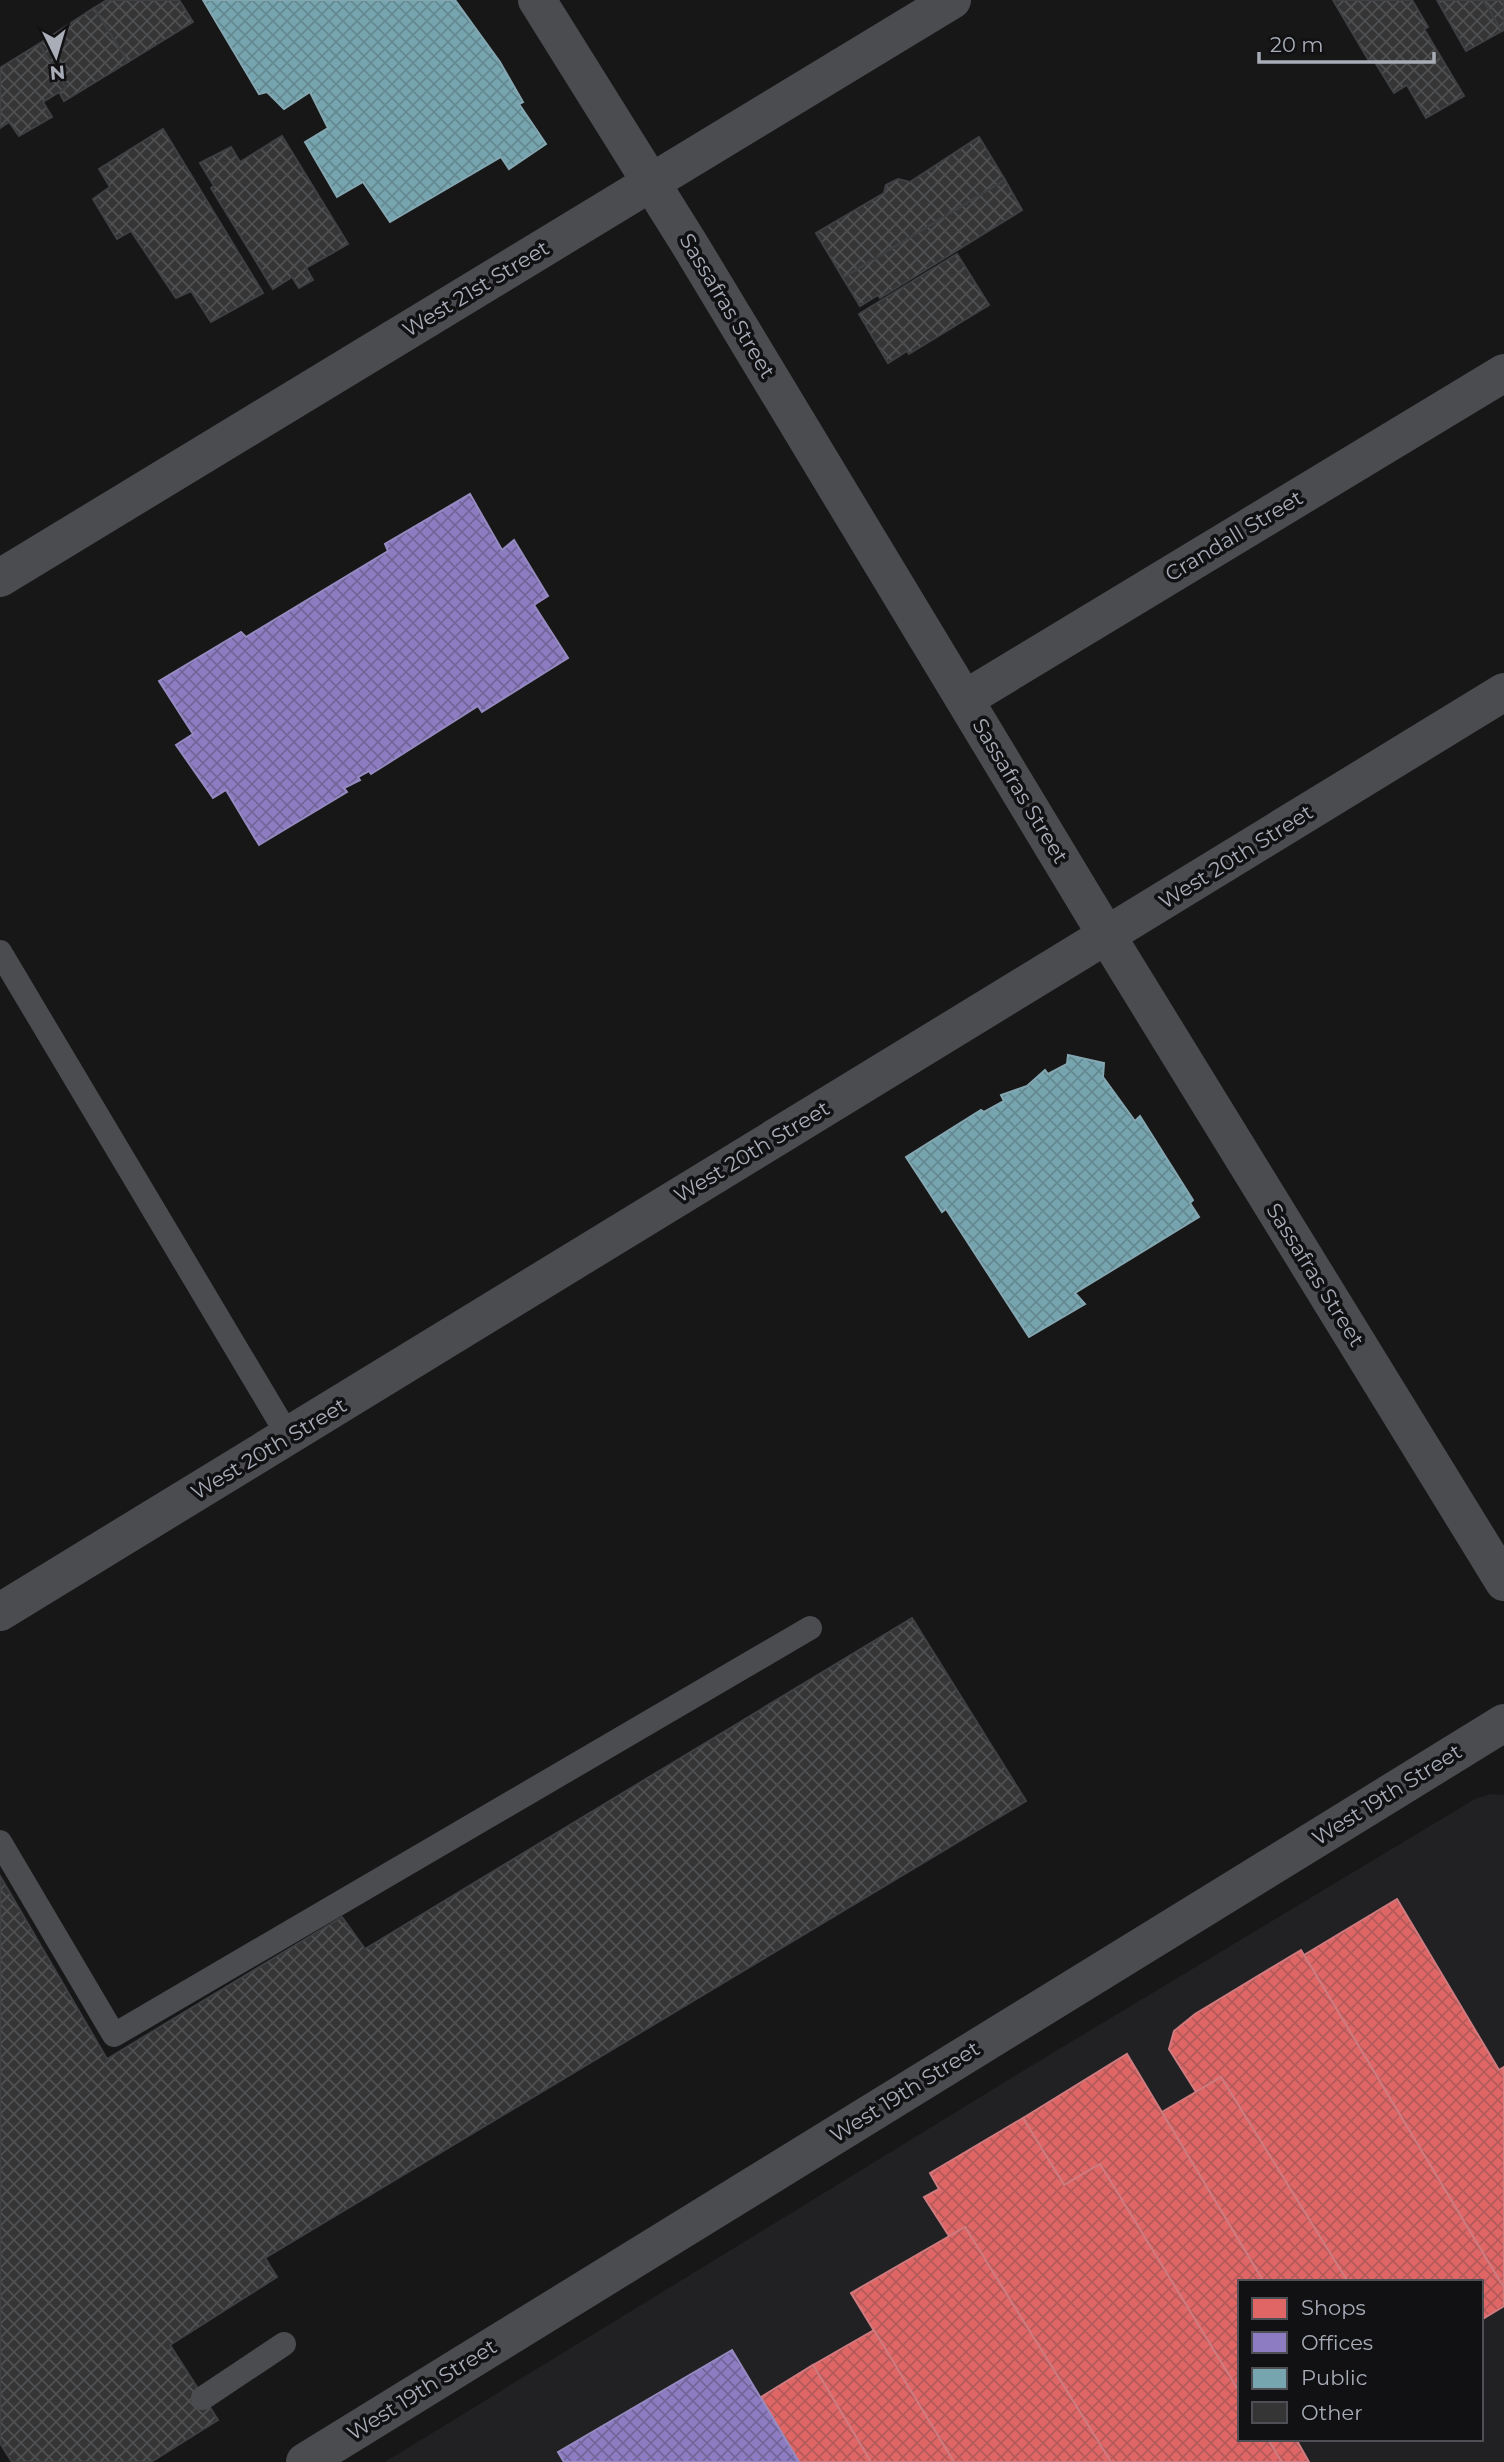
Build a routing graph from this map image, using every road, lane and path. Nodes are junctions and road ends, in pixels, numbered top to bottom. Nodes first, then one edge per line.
1 (537, 0) edge
2 (952, 0) edge
3 (652, 183) junction
4 (1504, 373) edge
5 (0, 578) edge
6 (1504, 692) edge
7 (965, 698) junction
8 (1107, 936) junction
9 (0, 951) edge
10 (289, 1437) junction
11 (1504, 1582) edge
12 (0, 1612) edge
13 (810, 1628) dead end
14 (1504, 1723) edge
15 (0, 1842) edge
16 (284, 2344) dead end
17 (204, 2398) dead end
18 (305, 2462) edge

1 - 3 street, Sassafras Street
2 - 3 street, West 21st Street
3 - 5 street, West 21st Street
3 - 7 street, Sassafras Street
4 - 7 street, Crandall Street
6 - 8 street, West 20th Street
7 - 8 street, Sassafras Street
8 - 10 street, West 20th Street
8 - 11 street, Sassafras Street
9 - 10 lane
10 - 12 street, West 20th Street
13 - 15 lane
14 - 18 street, West 19th Street
16 - 17 lane

